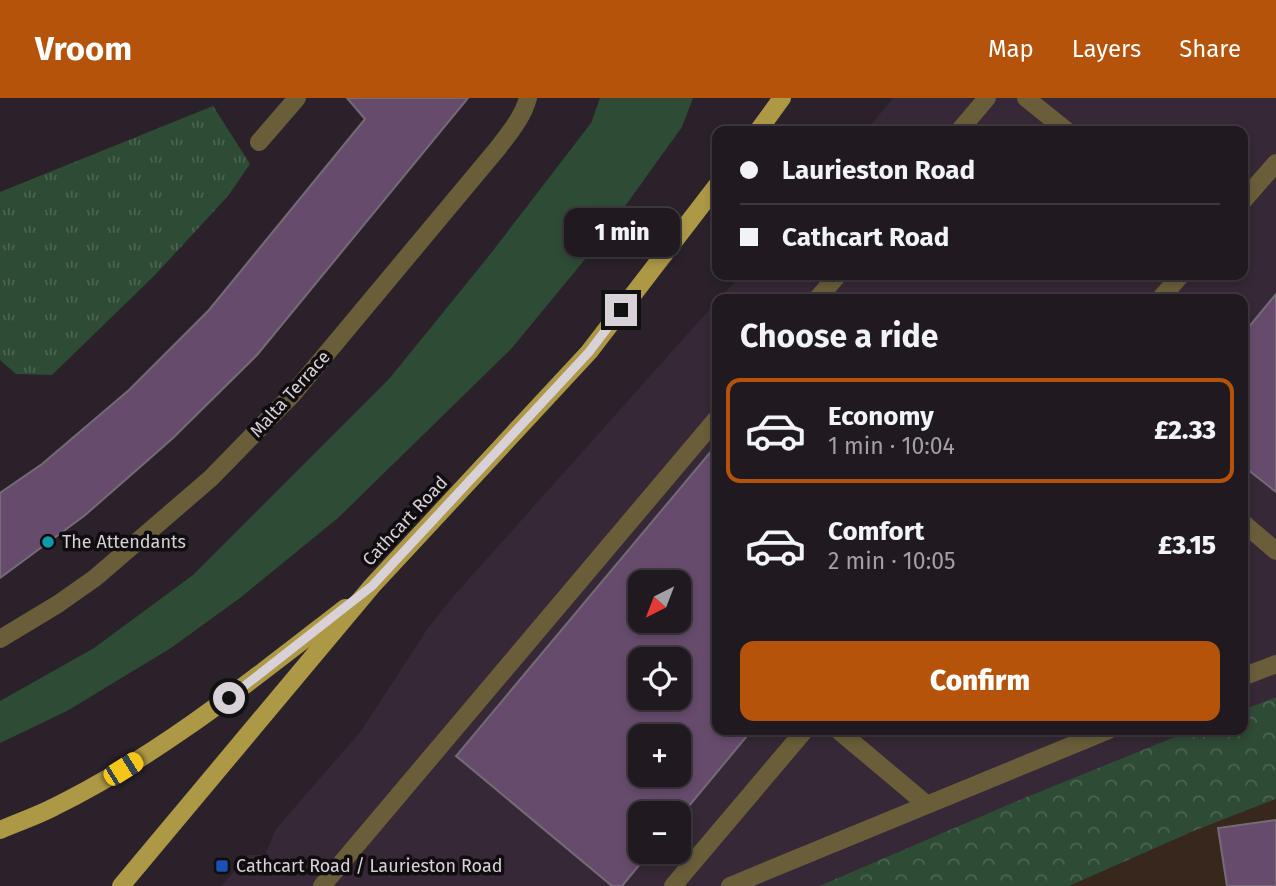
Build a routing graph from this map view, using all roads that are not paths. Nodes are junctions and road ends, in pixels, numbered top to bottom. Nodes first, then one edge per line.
1 (297, 98) edge
2 (528, 98) edge
3 (782, 98) edge
4 (987, 98) edge
5 (1026, 98) edge
6 (762, 126) edge
7 (963, 126) edge
8 (1061, 126) edge
9 (259, 142) dead end
10 (1276, 163) edge
11 (712, 192) edge
12 (1248, 195) edge
13 (834, 280) edge
14 (1177, 280) edge
15 (821, 294) edge
16 (1164, 294) edge
17 (712, 424) edge
18 (1248, 527) edge
19 (1276, 551) edge
20 (372, 586) junction
21 (0, 639) edge
22 (1276, 664) edge
23 (1248, 675) edge
24 (801, 735) edge
25 (844, 735) edge
26 (1097, 735) edge
27 (926, 804) junction
28 (0, 830) edge
29 (121, 886) edge
30 (322, 886) edge
31 (673, 886) edge
32 (730, 886) edge

1 - 9 street
2 - 21 street, Malta Terrace
3 - 6 main road
4 - 7 street
5 - 8 street
10 - 12 street
11 - 20 main road, Cathcart Road
13 - 15 street
14 - 16 street
17 - 30 street
18 - 19 street
20 - 28 main road
20 - 29 main road, Cathcart Road
22 - 23 street
24 - 31 street
25 - 27 street
26 - 27 street
27 - 32 street

